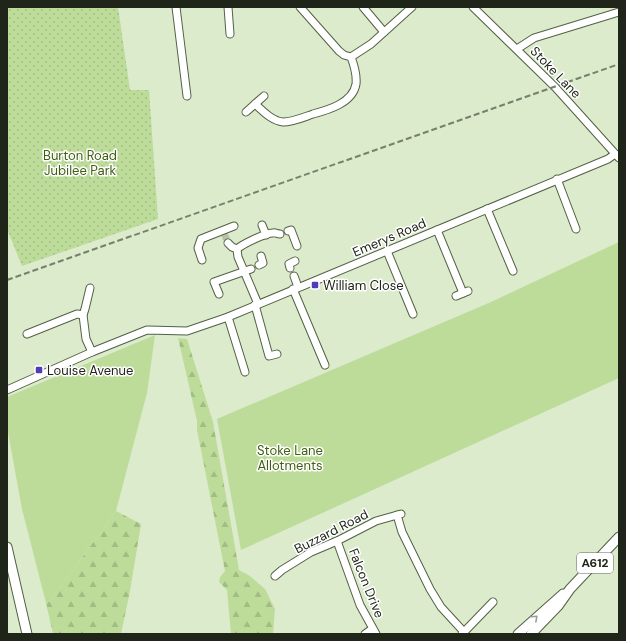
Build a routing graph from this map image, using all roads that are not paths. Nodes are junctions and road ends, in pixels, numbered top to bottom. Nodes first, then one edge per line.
1 (176, 7) edge
2 (228, 7) edge
3 (300, 7) edge
4 (363, 7) edge
5 (412, 7) edge
6 (473, 7) edge
7 (619, 12) edge
8 (384, 32) junction
9 (230, 34) dead end
10 (517, 49) junction
11 (352, 57) junction
12 (187, 96) dead end
13 (264, 96) dead end
14 (255, 104) junction
15 (246, 112) dead end
16 (617, 156) edge
17 (557, 179) junction
18 (487, 209) junction
19 (262, 225) dead end
20 (234, 226) dead end
21 (576, 229) dead end
22 (438, 230) junction
23 (288, 231) dead end
24 (228, 243) tunnel mouth
25 (297, 246) dead end
26 (237, 249) junction
27 (387, 251) junction
28 (261, 256) dead end
29 (202, 260) dead end
30 (295, 261) dead end
31 (259, 265) dead end
32 (290, 268) dead end
33 (247, 270) junction
34 (513, 271) dead end
35 (294, 276) dead end
36 (90, 288) dead end
37 (296, 288) junction
38 (219, 294) dead end
39 (463, 294) dead end
40 (256, 304) junction
41 (413, 314) dead end
42 (83, 315) junction
43 (228, 317) junction
44 (27, 334) dead end
45 (92, 352) junction
46 (277, 354) dead end
47 (325, 365) dead end
48 (245, 372) dead end
49 (7, 390) edge
50 (619, 537) edge
51 (336, 541) junction
52 (7, 547) edge
53 (275, 576) dead end
54 (570, 589) junction
55 (493, 602) dead end
56 (374, 631) edge
57 (463, 633) edge
58 (27, 634) edge
59 (365, 634) edge
60 (518, 634) edge
61 (531, 634) edge

1 - 12 street
2 - 9 street
3 - 11 street
4 - 8 street
5 - 8 street
6 - 10 street, Stoke Lane
7 - 10 street
8 - 11 street
10 - 16 street, Stoke Lane
11 - 14 street
13 - 14 street
14 - 15 street
16 - 17 street, Emerys Road
17 - 18 street, Emerys Road
17 - 21 street
18 - 22 street, Emerys Road
18 - 34 street
19 - 26 street
20 - 29 street
22 - 27 street, Emerys Road
22 - 39 street
23 - 25 street
24 - 26 street
26 - 33 street
27 - 37 street, Emerys Road
27 - 41 street
28 - 31 street
30 - 32 street
33 - 38 street
33 - 40 street
35 - 37 street
36 - 42 street
37 - 40 street, Emerys Road
37 - 47 street
40 - 43 street, Emerys Road
40 - 46 street
42 - 44 street
42 - 45 street
43 - 45 street, Emerys Road
43 - 48 street
45 - 49 street, Emerys Road
50 - 54 main road, A612
51 - 53 street, Buzzard Road
51 - 56 street, Falcon Drive
51 - 57 street, Buzzard Road
52 - 58 main road
60 -> 54 main road, A612
54 - 61 main road, A612
55 - 57 street
56 - 59 street

